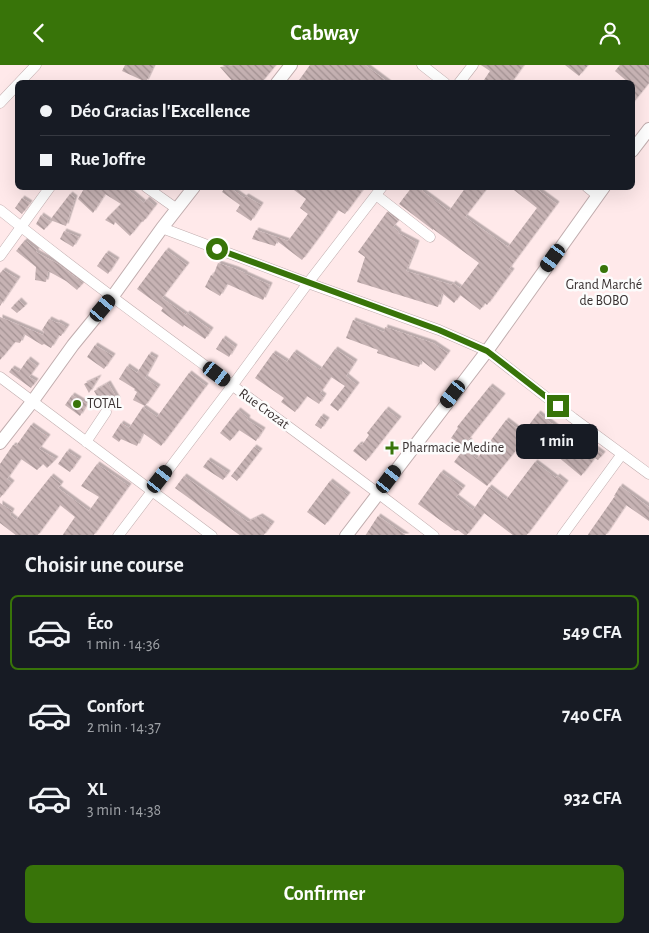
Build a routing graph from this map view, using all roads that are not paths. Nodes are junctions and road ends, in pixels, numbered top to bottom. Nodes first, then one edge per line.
1 (36, 65) edge
2 (291, 65) edge
3 (422, 65) edge
4 (473, 65) edge
5 (21, 80) edge
6 (279, 80) edge
7 (442, 80) edge
8 (461, 80) edge
9 (15, 86) edge
10 (0, 103) edge
11 (649, 129) edge
12 (635, 147) edge
13 (48, 190) edge
14 (150, 190) edge
15 (192, 190) edge
16 (379, 191) edge
17 (601, 192) edge
18 (177, 209) junction
19 (0, 210) edge
20 (22, 227) junction
21 (162, 228) junction
22 (430, 237) dead end
23 (0, 256) edge
24 (308, 283) junction
25 (113, 296) junction
26 (487, 351) junction
27 (0, 377) edge
28 (232, 386) junction
29 (32, 402) junction
30 (106, 412) dead end
31 (86, 442) junction
32 (0, 443) edge
33 (622, 454) junction
34 (649, 474) edge
35 (151, 490) junction
36 (378, 493) junction
37 (118, 535) edge
38 (212, 535) edge
39 (346, 535) edge
40 (434, 535) edge
41 (562, 535) edge

1 - 5 street
2 - 6 street
3 - 7 street
4 - 8 street
9 - 10 street
11 - 12 street
13 - 20 street
14 - 18 street
15 - 18 street
16 - 22 street
16 - 24 street
17 - 26 street
18 - 21 street
19 - 20 street, Rue Crozat
20 - 23 street
20 - 25 street, Rue Crozat
21 - 24 street
21 - 25 street
24 - 26 street
24 - 28 street
25 - 28 street, Rue Crozat
25 - 29 street
26 - 33 street
26 - 36 street
27 - 29 street
28 - 35 street
28 - 36 street, Rue Crozat
29 - 31 street
29 - 32 street
30 - 31 street
31 - 35 street
33 - 34 street
33 - 41 street
35 - 37 street
35 - 38 street
36 - 39 street
36 - 40 street, Rue Crozat

